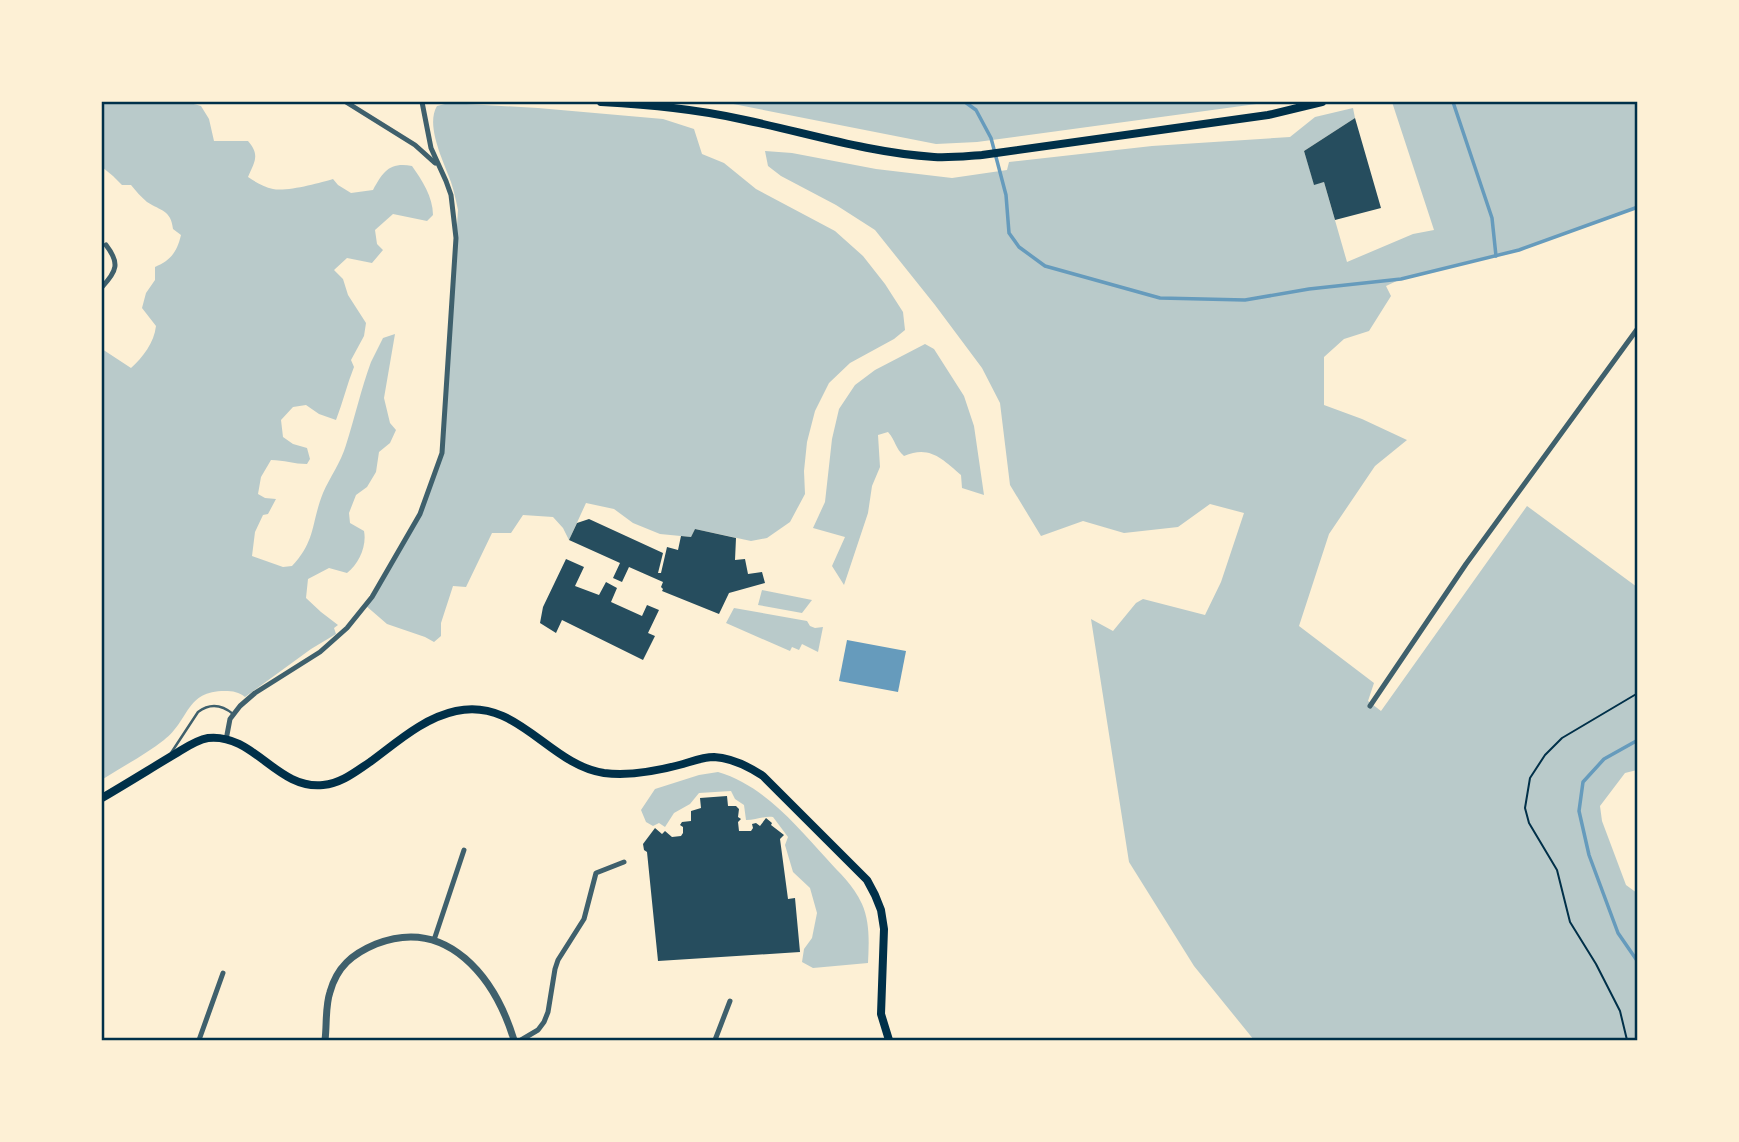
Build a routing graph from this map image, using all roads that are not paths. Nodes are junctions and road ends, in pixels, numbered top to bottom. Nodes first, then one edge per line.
1 (346, 102) edge
2 (422, 102) edge
3 (601, 102) edge
4 (1322, 102) edge
5 (443, 174) junction
6 (106, 245) dead end
7 (102, 287) edge
8 (1637, 328) edge
9 (1370, 706) dead end
10 (233, 714) junction
11 (226, 740) junction
12 (167, 758) junction
13 (102, 798) edge
14 (464, 850) dead end
15 (624, 862) dead end
16 (433, 940) junction
17 (223, 972) dead end
18 (730, 1001) dead end
19 (199, 1041) edge
20 (325, 1041) edge
21 (514, 1041) edge
22 (522, 1041) edge
23 (715, 1041) edge
24 (889, 1041) edge

1 - 5 street
2 - 5 street
3 - 4 main road
5 - 10 street
6 - 7 street
8 - 9 street
10 - 11 street
10 - 12 lane
11 - 12 main road
11 - 24 main road
12 - 13 main road
14 - 16 street
15 - 22 street
16 - 20 street
16 - 21 street
17 - 19 street
18 - 23 street

